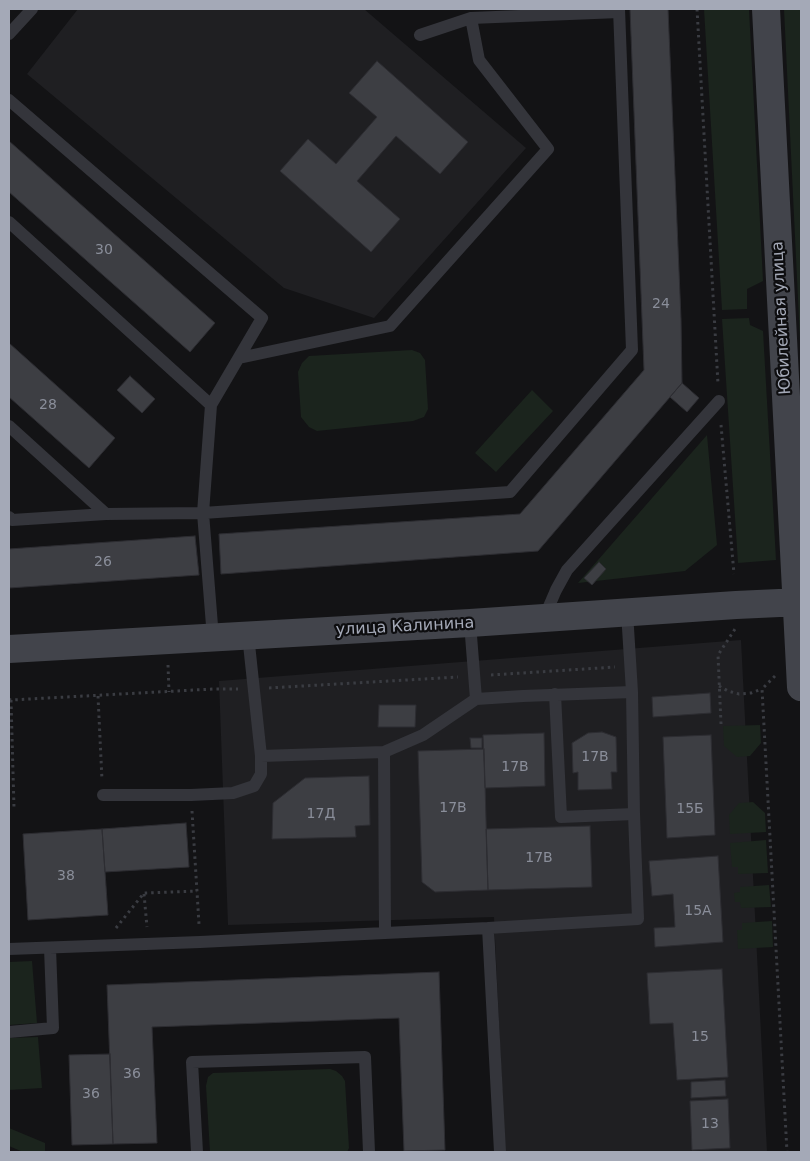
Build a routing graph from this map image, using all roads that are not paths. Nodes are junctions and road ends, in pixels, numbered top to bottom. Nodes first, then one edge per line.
1 (32, 9) edge
2 (766, 9) edge
3 (619, 10) edge
4 (471, 18) junction
5 (9, 34) edge
6 (420, 35) dead end
7 (9, 100) edge
8 (9, 222) edge
9 (239, 358) junction
10 (719, 401) road end
11 (211, 405) junction
12 (9, 426) edge
13 (203, 513) junction
14 (106, 514) junction
15 (9, 517) edge
16 (799, 602) edge
17 (627, 612) junction
18 (544, 618) junction
19 (470, 623) junction
20 (248, 635) junction
21 (213, 638) junction
22 (9, 649) edge
23 (801, 687) edge
24 (632, 692) junction
25 (555, 694) junction
26 (476, 699) junction
27 (384, 752) junction
28 (261, 756) junction
29 (103, 795) dead end
30 (634, 814) junction
31 (488, 928) junction
32 (385, 933) junction
33 (50, 948) junction
34 (9, 949) edge
35 (9, 1032) edge
36 (197, 1152) edge
37 (369, 1152) edge
38 (500, 1152) edge

1 - 5 lane
2 - 16 main road, Юбилейная улица
3 - 4 lane
3 - 13 lane
4 - 6 lane
4 - 9 lane
7 - 9 lane
8 - 11 lane
9 - 11 lane
10 - 18 lane
11 - 13 lane
12 - 14 lane
13 - 14 lane
13 - 21 lane
14 - 15 lane
16 - 17 main road, улица Калинина
16 - 23 main road, Юбилейная улица
17 - 18 main road, улица Калинина
17 - 24 lane
18 - 19 main road, улица Калинина
19 - 20 main road, улица Калинина
19 - 26 lane
20 - 21 main road, улица Калинина
20 - 28 lane
21 - 22 main road, улица Калинина
24 - 25 lane
24 - 30 lane
25 - 26 lane
25 - 30 lane
26 - 27 lane
27 - 28 lane
27 - 32 lane
28 - 29 lane
30 - 31 lane
31 - 32 lane
31 - 38 lane
32 - 33 lane
33 - 34 lane
33 - 35 lane
36 - 37 lane

